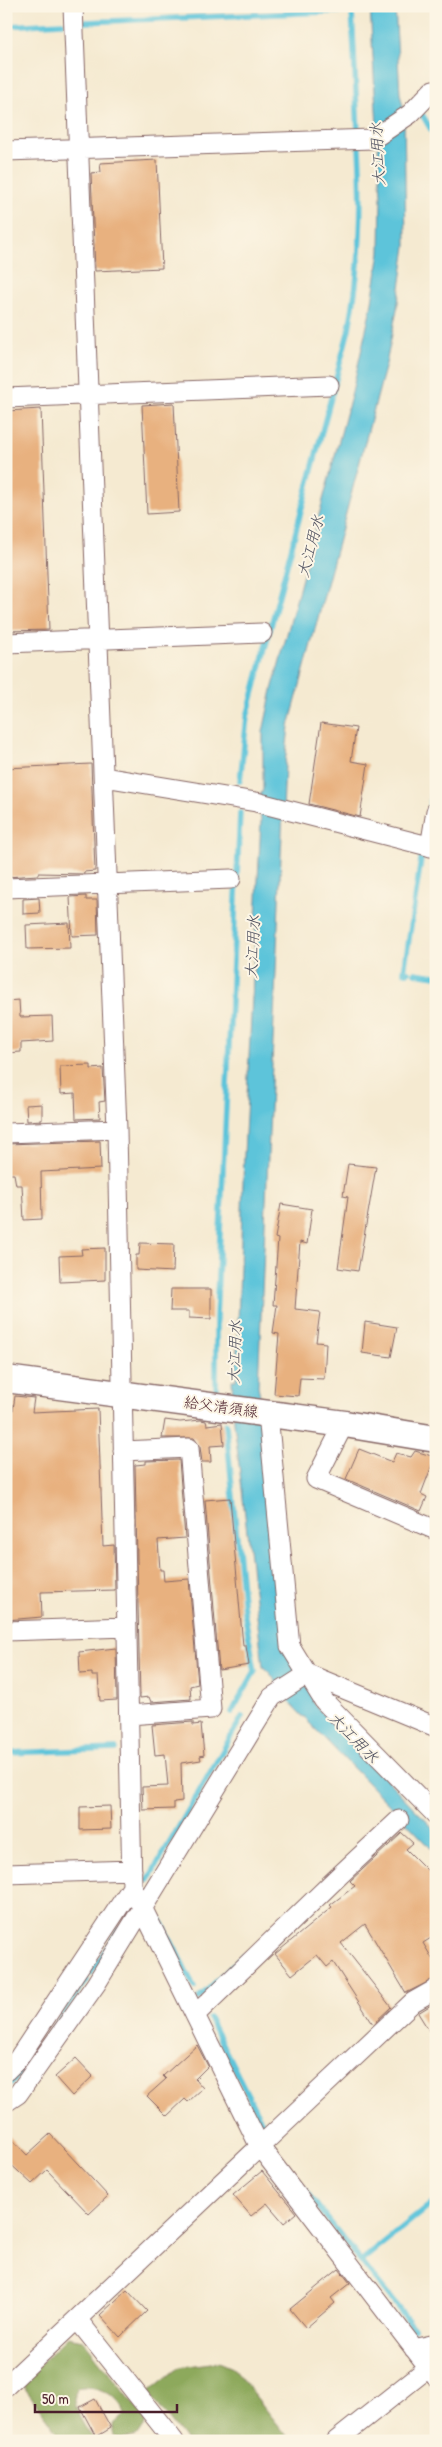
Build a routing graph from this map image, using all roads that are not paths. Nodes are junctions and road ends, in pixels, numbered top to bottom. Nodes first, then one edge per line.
1 (73, 6) edge
2 (436, 92) edge
3 (78, 147) junction
4 (6, 151) edge
5 (329, 385) dead end
6 (88, 395) junction
7 (6, 398) edge
8 (262, 633) dead end
9 (98, 639) junction
10 (6, 643) edge
11 (104, 777) junction
12 (436, 811) edge
13 (433, 847) edge
14 (231, 879) dead end
15 (108, 884) junction
16 (6, 888) edge
17 (117, 1129) junction
18 (6, 1134) edge
19 (6, 1379) edge
20 (122, 1394) junction
21 (267, 1414) junction
22 (344, 1424) junction
23 (436, 1438) edge
24 (123, 1451) junction
25 (436, 1530) edge
26 (127, 1627) junction
27 (6, 1631) edge
28 (306, 1675) junction
29 (129, 1715) junction
30 (436, 1727) edge
31 (436, 1815) edge
32 (399, 1820) dead end
33 (6, 1874) edge
34 (132, 1879) junction
35 (143, 1909) junction
36 (436, 1989) edge
37 (195, 2015) junction
38 (6, 2071) edge
39 (6, 2102) edge
40 (260, 2147) junction
41 (77, 2319) junction
42 (436, 2344) edge
43 (414, 2349) junction
44 (432, 2372) edge
45 (6, 2386) edge
46 (174, 2441) edge
47 (336, 2441) edge

1 - 3 street
2 - 3 street
3 - 4 street
3 - 6 street
5 - 6 street
6 - 7 street
6 - 9 street
8 - 9 street
9 - 10 street
9 - 11 street
11 - 13 street
11 - 15 street
12 - 13 street
14 - 15 street
15 - 16 street
15 - 17 street
17 - 18 street
17 - 20 street
19 - 20 main road, 給父清須線
20 - 21 main road, 給父清須線
20 - 24 street
21 - 22 main road, 給父清須線
21 - 28 street
22 - 23 main road, 給父清須線
22 - 25 street
24 - 26 street
24 - 29 street
26 - 27 street
26 - 29 street
28 - 30 street
28 - 31 street
28 - 35 street
29 - 34 street
32 - 37 street
33 - 34 street
34 - 35 street
34 - 38 street
35 - 37 street
35 - 39 street
36 - 40 street
37 - 40 street
40 - 41 street
40 - 43 street
41 - 45 street
41 - 46 street
42 - 43 street
43 - 44 street
44 - 47 street

